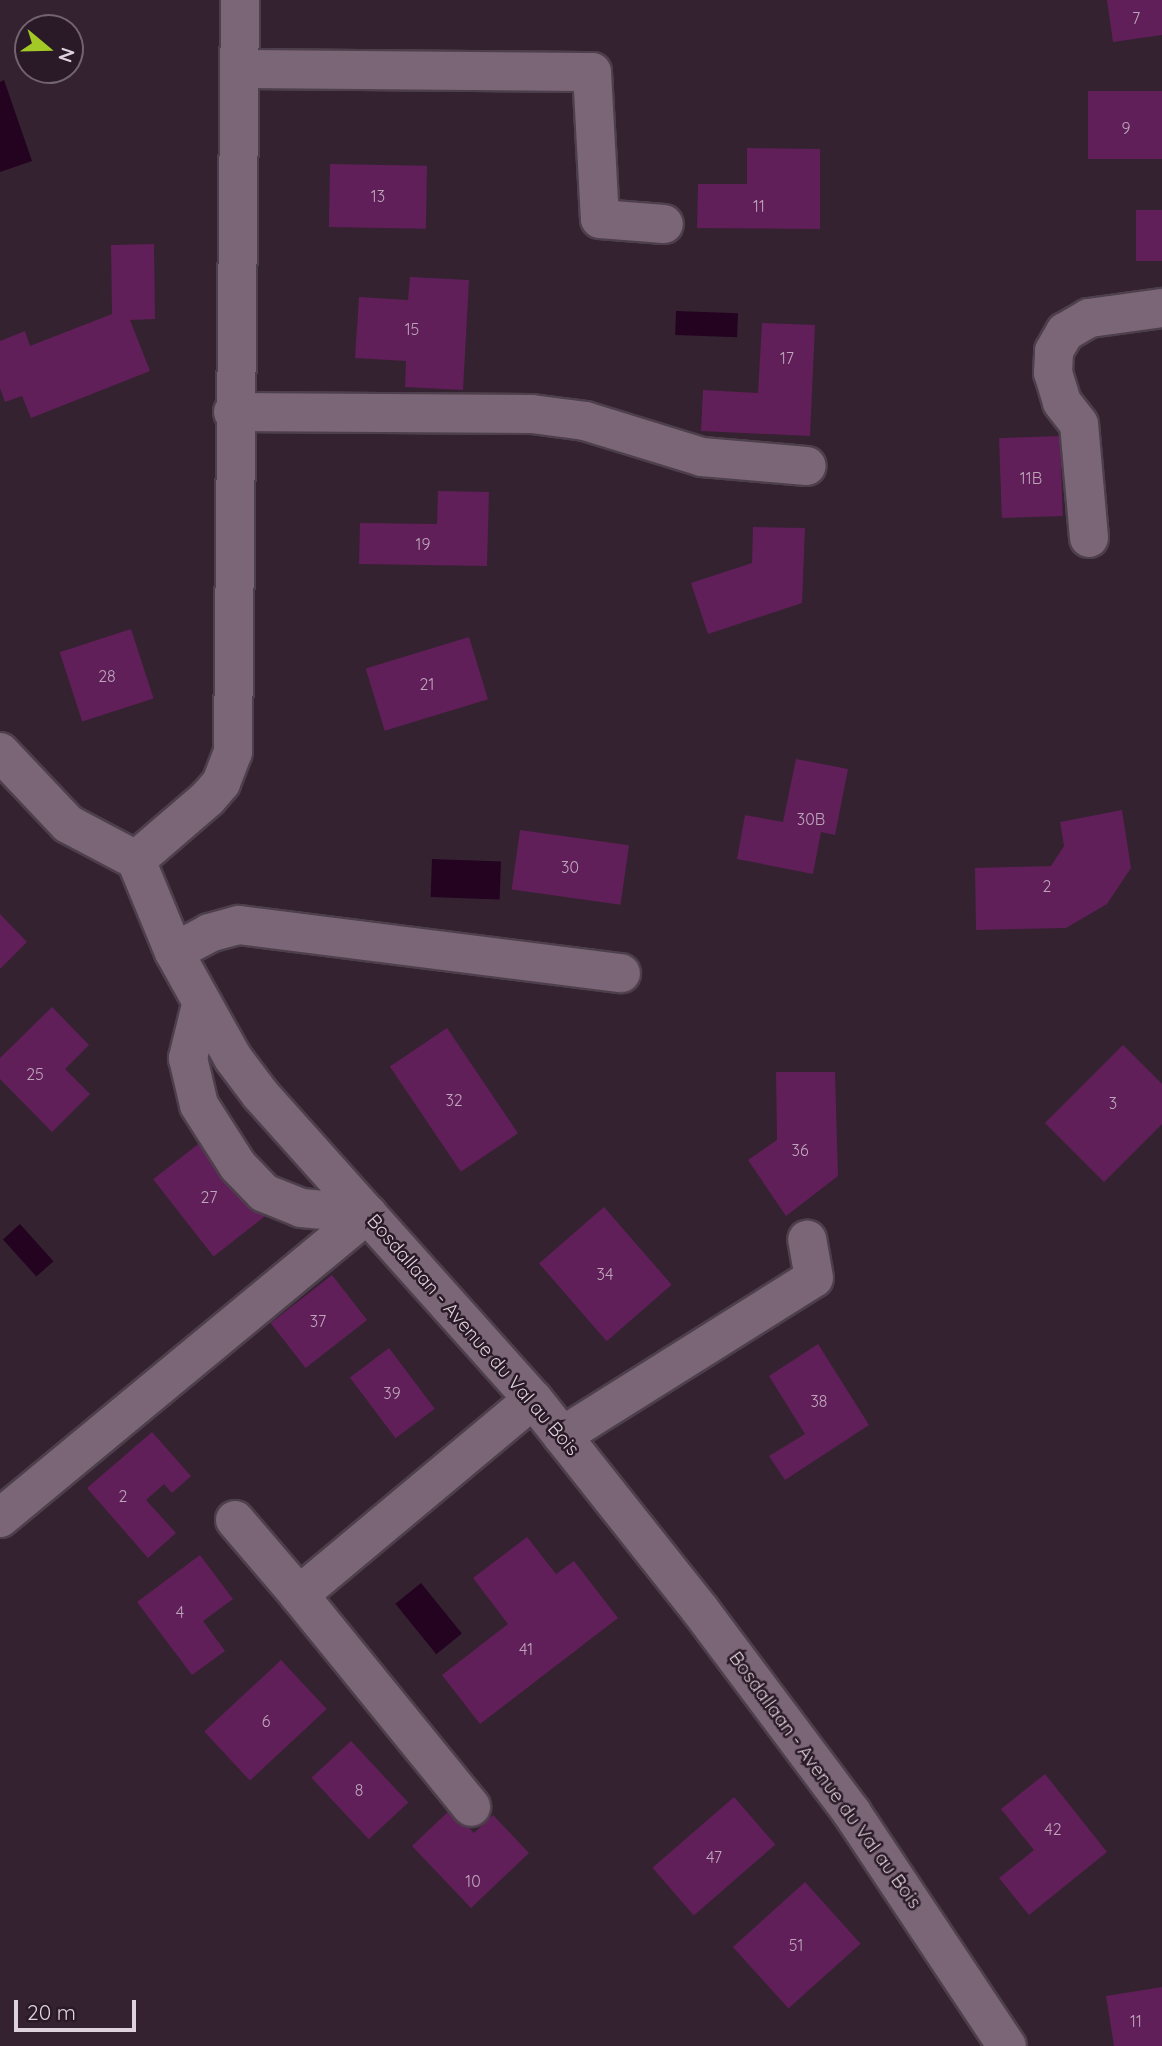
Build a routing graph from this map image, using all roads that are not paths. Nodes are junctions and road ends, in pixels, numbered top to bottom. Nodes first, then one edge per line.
1 (240, 0) edge
2 (239, 69) junction
3 (664, 224) dead end
4 (1162, 308) edge
5 (233, 412) junction
6 (807, 466) dead end
7 (1089, 538) dead end
8 (0, 751) edge
9 (136, 860) junction
10 (174, 952) junction
11 (621, 973) dead end
12 (201, 1005) junction
13 (368, 1214) junction
14 (807, 1240) dead end
15 (533, 1399) junction
16 (562, 1436) junction
17 (0, 1518) edge
18 (235, 1520) dead end
19 (299, 1595) junction
20 (471, 1807) dead end
21 (1007, 2046) edge

1 - 2 street
2 - 3 street
2 - 5 street
4 - 7 street
5 - 6 street
5 - 9 street
8 - 9 street
9 - 10 street, Bosdallaan - Avenue du Val au Bois
10 - 11 street
10 - 12 street, Bosdallaan - Avenue du Val au Bois
12 - 13 street, Bosdallaan - Avenue du Val au Bois
12 - 13 street
13 - 15 street, Bosdallaan - Avenue du Val au Bois
13 - 17 street
14 - 16 street
15 - 16 street, Bosdallaan - Avenue du Val au Bois
15 - 19 street
16 - 21 street, Bosdallaan - Avenue du Val au Bois
18 - 19 street
19 - 20 street

